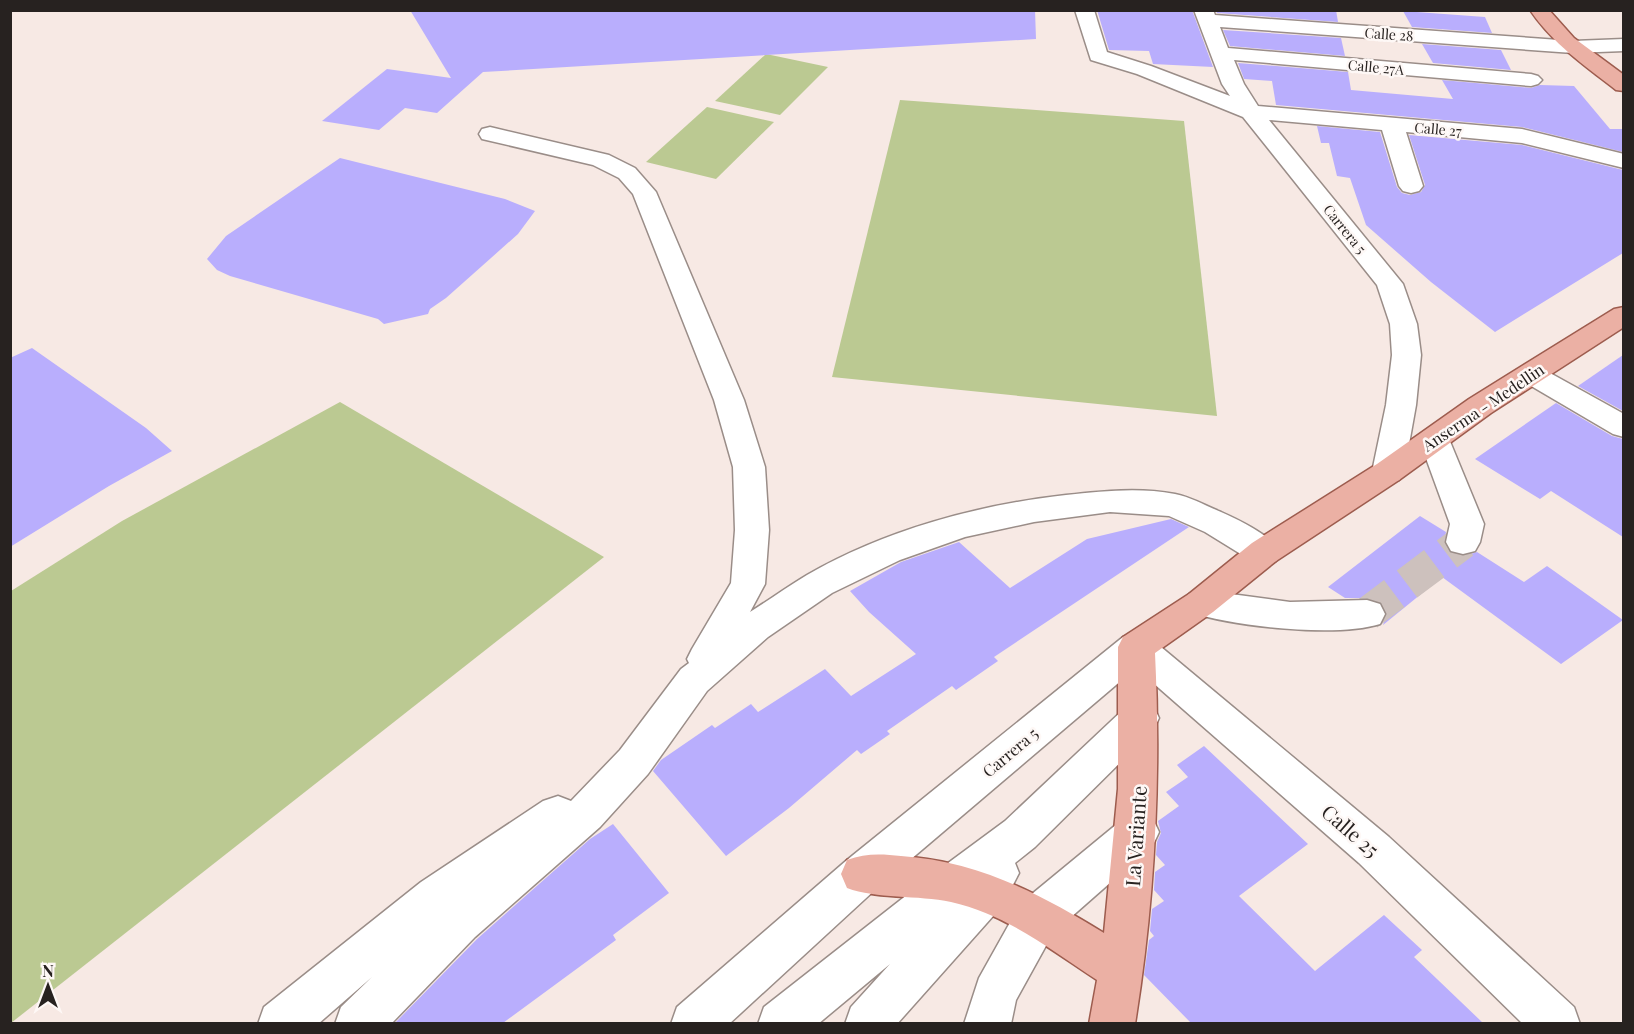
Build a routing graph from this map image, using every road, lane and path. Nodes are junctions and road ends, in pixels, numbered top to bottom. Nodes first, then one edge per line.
1 (1361, 10) edge
2 (1539, 10) edge
3 (1204, 15) edge
4 (1086, 16) edge
5 (1368, 32) junction
6 (1623, 45) edge
7 (1573, 47) junction
8 (1221, 53) junction
9 (1531, 80) dead end
10 (1623, 85) edge
11 (1251, 112) junction
12 (1392, 124) junction
13 (490, 134) dead end
14 (1623, 161) edge
15 (1411, 186) dead end
16 (1623, 315) edge
17 (1531, 374) junction
18 (1623, 427) edge
19 (1434, 439) junction
20 (1388, 472) junction
21 (1343, 502) joint
22 (1463, 542) dead end
23 (1264, 552) junction
24 (1201, 603) junction
25 (1367, 614) tunnel mouth
26 (1136, 647) junction
27 (694, 680) junction
28 (1140, 718) junction
29 (634, 762) junction
30 (1138, 832) junction
31 (862, 874) junction
32 (971, 887) junction
33 (1037, 918) junction
34 (1122, 970) junction
35 (281, 1023) edge
36 (358, 1023) edge
37 (694, 1023) edge
38 (781, 1023) edge
39 (868, 1023) edge
40 (987, 1023) edge
41 (1112, 1023) edge
42 (1557, 1023) edge

1 - 5 street
2 - 7 main road
3 - 5 street, Calle 28
3 - 8 street, Carrera 5
4 - 11 street
5 - 7 street, Calle 28
6 - 7 street, Calle 28
7 - 10 main road
8 - 9 street, Calle 27A
8 - 11 street, Carrera 5
11 - 12 street, Calle 27
11 - 20 street, Carrera 5
12 - 14 street, Calle 27
12 - 15 street
13 - 27 street
16 - 17 main road, Anserma - Medellin
17 - 18 street
17 - 19 main road, Anserma - Medellin
19 - 20 main road, Anserma - Medellin
19 - 22 street
20 - 21 main road, Anserma - Medellin
21 - 23 main road, Carrera 5
23 - 24 main road, Carrera 5
23 - 27 street
24 - 25 street
24 - 26 main road, Carrera 5
26 - 28 main road, La Variante
26 - 31 street, Carrera 5
26 - 42 street, Calle 25
27 - 29 street
28 - 30 main road, La Variante
28 - 32 street
29 - 35 street
29 - 36 street
30 - 33 street
30 - 34 main road, La Variante
31 - 32 main road
31 - 37 street, Carrera 5
32 - 33 main road
32 - 38 street
32 - 39 street
33 - 34 main road
33 - 40 street
34 - 41 main road, La Variante

